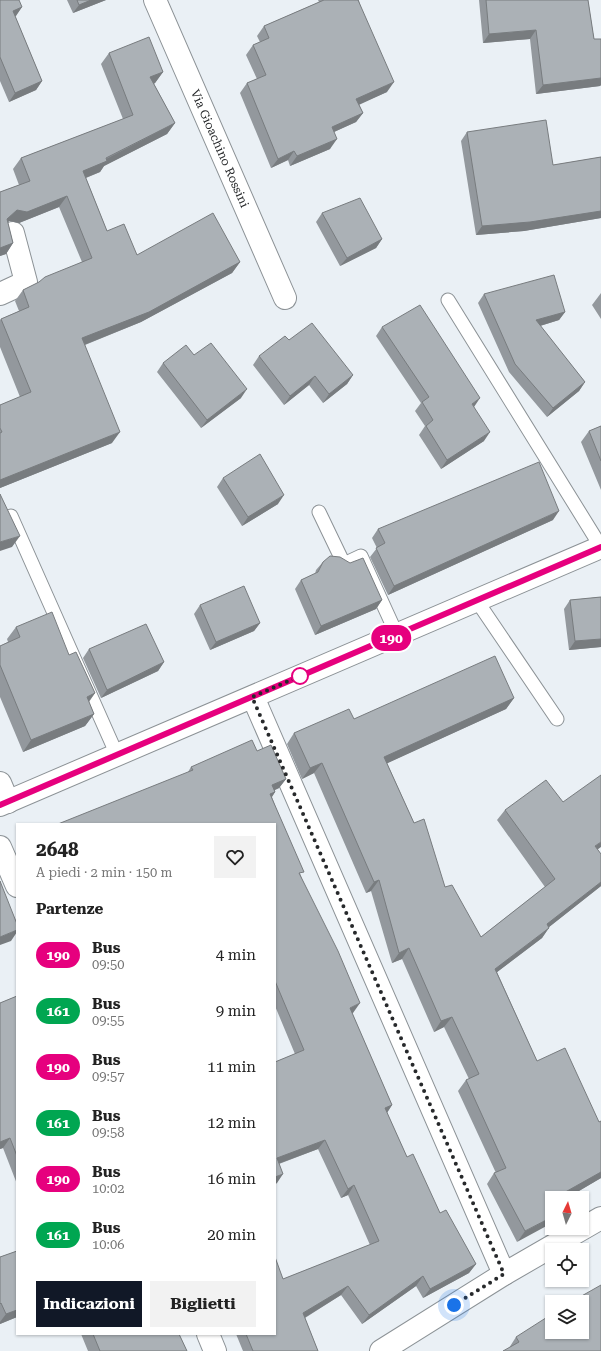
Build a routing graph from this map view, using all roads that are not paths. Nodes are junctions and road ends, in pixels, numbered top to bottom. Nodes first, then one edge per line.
1 (155, 0) edge
2 (13, 233) edge
3 (0, 294) edge
4 (285, 298) dead end
5 (448, 300) dead end
6 (319, 512) dead end
7 (11, 516) edge
8 (601, 547) edge
9 (477, 601) junction
10 (396, 635) junction
11 (252, 697) junction
12 (557, 719) dead end
13 (117, 755) junction
14 (3, 796) edge
15 (0, 847) edge
16 (16, 884) edge
17 (601, 1218) edge
18 (504, 1274) junction
19 (208, 1335) edge
20 (215, 1351) edge
21 (381, 1351) edge

1 - 4 street, Via Gioachino Rossini
2 - 3 street
5 - 8 lane
6 - 10 lane
7 - 13 lane
8 - 9 street
9 - 10 street
9 - 12 lane
10 - 11 street
11 - 13 street
11 - 18 street
13 - 14 street
15 - 16 street
17 - 18 street
18 - 21 street
19 - 20 street

